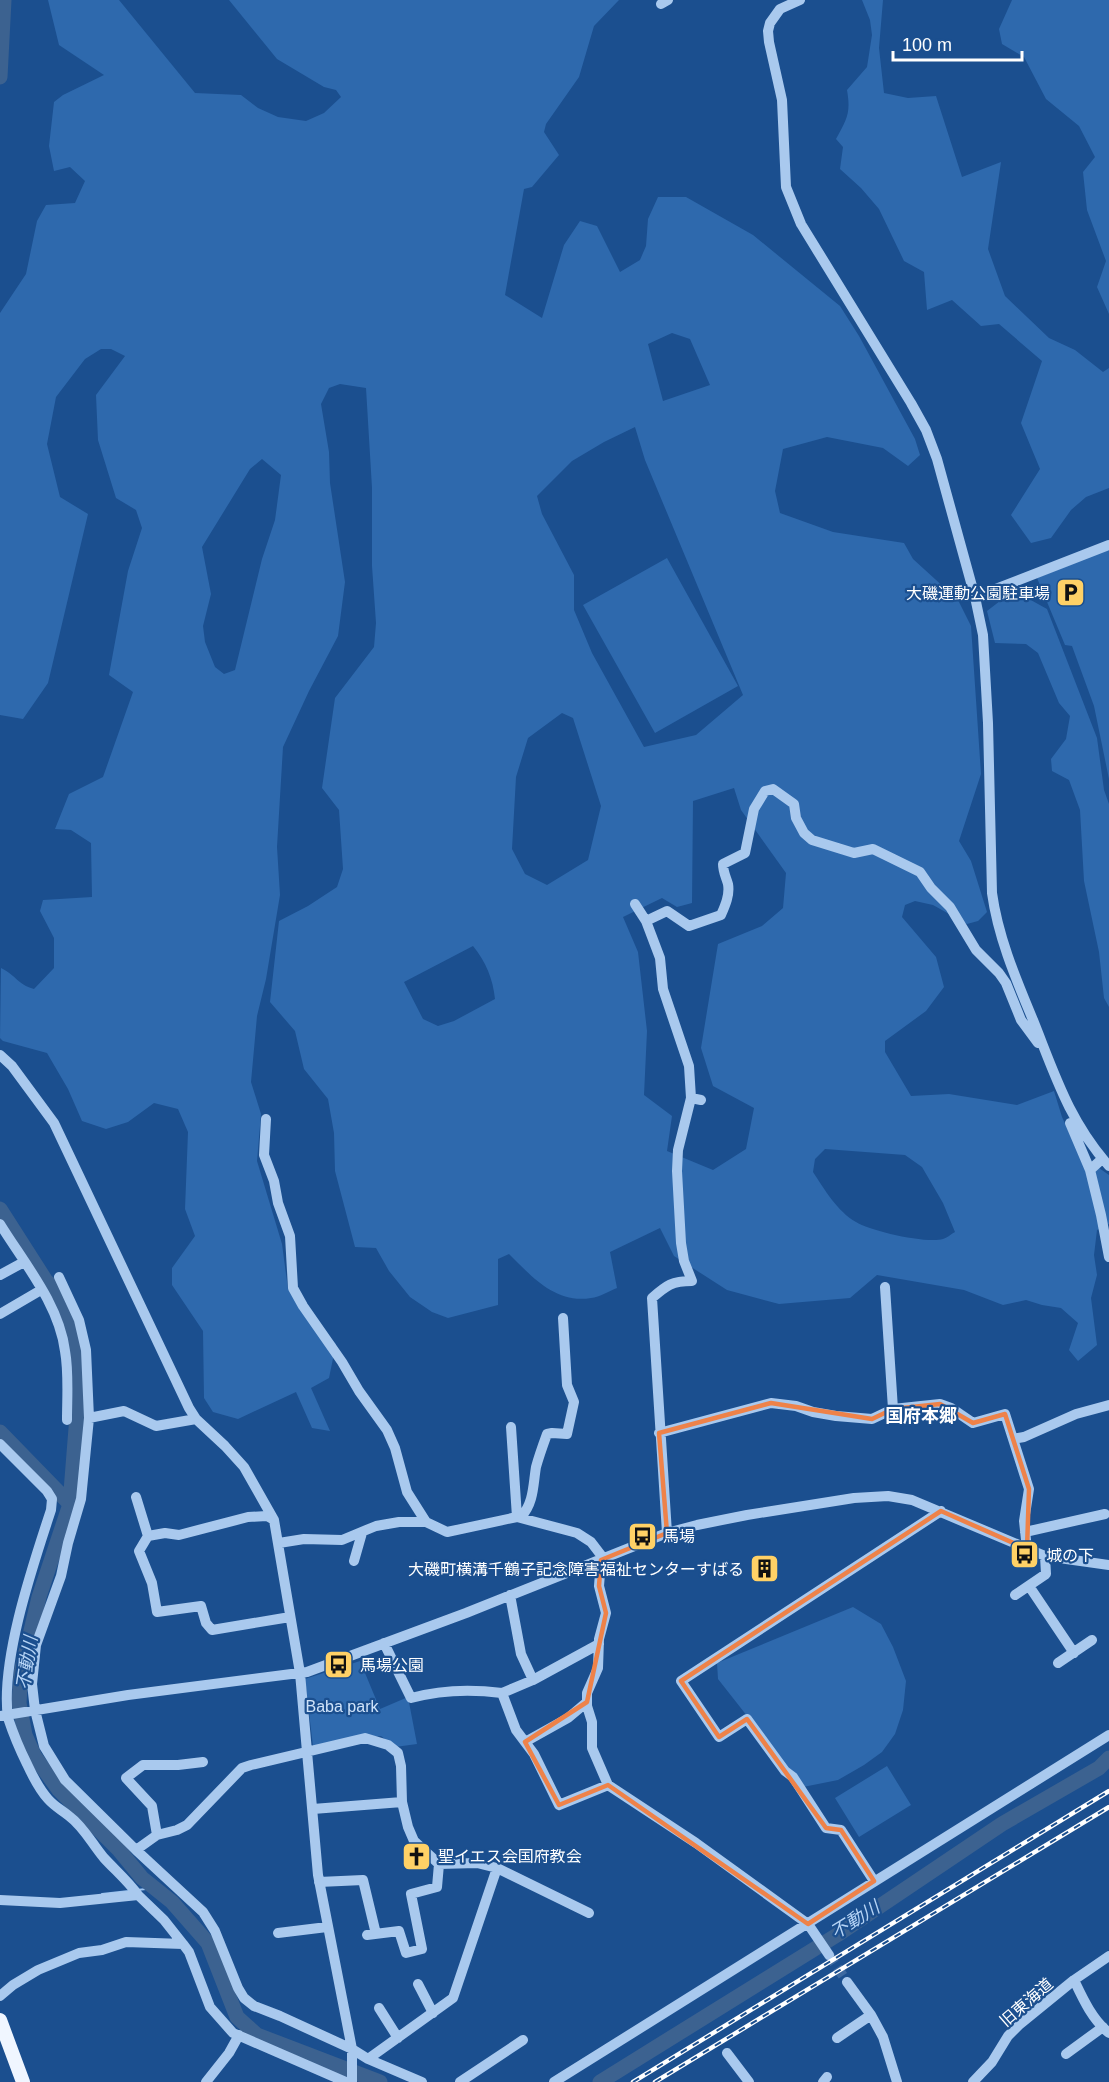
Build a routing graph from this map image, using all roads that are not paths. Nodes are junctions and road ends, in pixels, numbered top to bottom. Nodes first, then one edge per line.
1 (800, 0) edge
2 (781, 4) edge
3 (1109, 545) edge
4 (975, 597) junction
5 (635, 904) dead end
6 (646, 921) junction
7 (1046, 1053) junction
8 (0, 1055) edge
9 (1067, 1106) junction
10 (266, 1119) dead end
11 (1106, 1163) edge
12 (1090, 1170) junction
13 (0, 1226) edge
14 (1109, 1257) edge
15 (24, 1262) junction
16 (0, 1275) edge
17 (59, 1277) dead end
18 (885, 1287) dead end
19 (42, 1290) junction
20 (0, 1314) edge
21 (563, 1318) dead end
22 (1109, 1405) edge
23 (893, 1409) junction
24 (89, 1418) junction
25 (196, 1419) junction
26 (67, 1420) dead end
27 (511, 1427) dead end
28 (659, 1433) junction
29 (1013, 1439) junction
30 (0, 1444) edge
31 (136, 1497) dead end
32 (941, 1511) junction
33 (1105, 1514) dead end
34 (519, 1517) junction
35 (274, 1520) junction
36 (426, 1522) junction
37 (1025, 1532) junction
38 (362, 1533) junction
39 (667, 1533) junction
40 (148, 1536) junction
41 (342, 1540) junction
42 (279, 1543) junction
43 (1027, 1549) junction
44 (1045, 1556) junction
45 (603, 1559) junction
46 (1109, 1565) edge
47 (1029, 1586) junction
48 (510, 1595) junction
49 (1015, 1595) dead end
50 (290, 1617) junction
51 (1092, 1640) dead end
52 (384, 1643) junction
53 (599, 1644) junction
54 (1074, 1653) junction
55 (1058, 1664) dead end
56 (300, 1673) junction
57 (533, 1680) junction
58 (502, 1693) junction
59 (587, 1702) junction
60 (31, 1710) junction
61 (6, 1715) edge
62 (1109, 1735) edge
63 (525, 1742) junction
64 (307, 1753) junction
65 (203, 1762) dead end
66 (608, 1785) junction
67 (402, 1802) junction
68 (313, 1809) junction
69 (157, 1834) junction
70 (136, 1850) junction
71 (439, 1864) junction
72 (497, 1868) junction
73 (874, 1881) junction
74 (319, 1882) junction
75 (138, 1895) junction
76 (0, 1900) edge
77 (589, 1913) dead end
78 (808, 1924) junction
79 (327, 1927) junction
80 (278, 1933) dead end
81 (183, 1944) junction
82 (830, 1955) tunnel mouth
83 (1109, 1956) edge
84 (1074, 1980) junction
85 (847, 1982) tunnel mouth
86 (418, 1984) dead end
87 (0, 1996) edge
88 (379, 2008) dead end
89 (433, 2013) junction
90 (871, 2015) junction
91 (0, 2020) edge
92 (1106, 2028) edge
93 (239, 2035) junction
94 (398, 2038) junction
95 (837, 2038) dead end
96 (523, 2040) dead end
97 (352, 2049) junction
98 (727, 2053) dead end
99 (1066, 2054) dead end
100 (368, 2059) junction
101 (23, 2082) edge
102 (206, 2082) edge
103 (346, 2082) edge
104 (352, 2082) edge
105 (422, 2082) edge
106 (460, 2082) edge
107 (554, 2082) edge
108 (749, 2082) edge
109 (897, 2082) edge
110 (974, 2082) edge

1 - 2 street
2 - 4 street
3 - 4 street
4 - 7 street
5 - 6 street
6 - 7 street
6 - 28 street
7 - 9 street
8 - 25 street
9 - 11 street
9 - 12 street
10 - 36 street
11 - 12 street
12 - 14 street
13 - 15 street
15 - 16 street
15 - 19 street
17 - 24 street
18 - 23 street
19 - 20 street
19 - 26 street
21 - 34 street
22 - 29 street
23 - 28 street
23 - 29 street
24 - 25 street
24 - 60 street
25 - 35 street
27 - 34 street
28 - 39 street
29 - 37 street
30 - 61 street
31 - 40 street
32 - 39 street
32 - 43 street
32 - 73 street
33 - 37 street
34 - 36 street
34 - 45 street
35 - 40 street
35 - 42 street
36 - 38 street
37 - 43 street
38 - 41 street
38 - 41 street
39 - 45 street
40 - 50 street
41 - 42 street
42 - 50 street
43 - 44 street
44 - 46 street
44 - 47 street
45 - 48 street
45 - 53 street
47 - 49 street
47 - 54 street
48 - 52 street
48 - 57 street
50 - 56 street
51 - 54 street
52 - 56 street
52 - 58 street
53 - 57 street
53 - 59 street
54 - 55 street
56 - 60 street
56 - 64 street
57 - 58 street
58 - 63 street
59 - 63 street
59 - 66 street
60 - 61 street
60 - 70 street
61 - 75 street
62 - 73 street
63 - 66 street
64 - 67 street
64 - 68 street
64 - 69 street
65 - 69 street
66 - 78 street
67 - 68 street
67 - 71 street
68 - 74 street
69 - 70 street
70 - 97 street
71 - 72 street
71 - 74 street
72 - 77 street
72 - 89 street
73 - 78 street
74 - 79 street
75 - 76 street
75 - 81 street
78 - 82 street
78 - 107 street
79 - 80 street
79 - 97 street
81 - 87 street
81 - 93 street
83 - 84 street, 旧東海道
84 - 92 street
84 - 110 street, 旧東海道
85 - 90 street
86 - 89 street
88 - 94 street
89 - 94 street
90 - 95 street
90 - 109 street
91 - 101 main road
92 - 99 street
93 - 102 street
93 - 103 street
94 - 100 street
96 - 106 street
97 - 100 street
97 - 104 street
98 - 108 street
100 - 105 street

